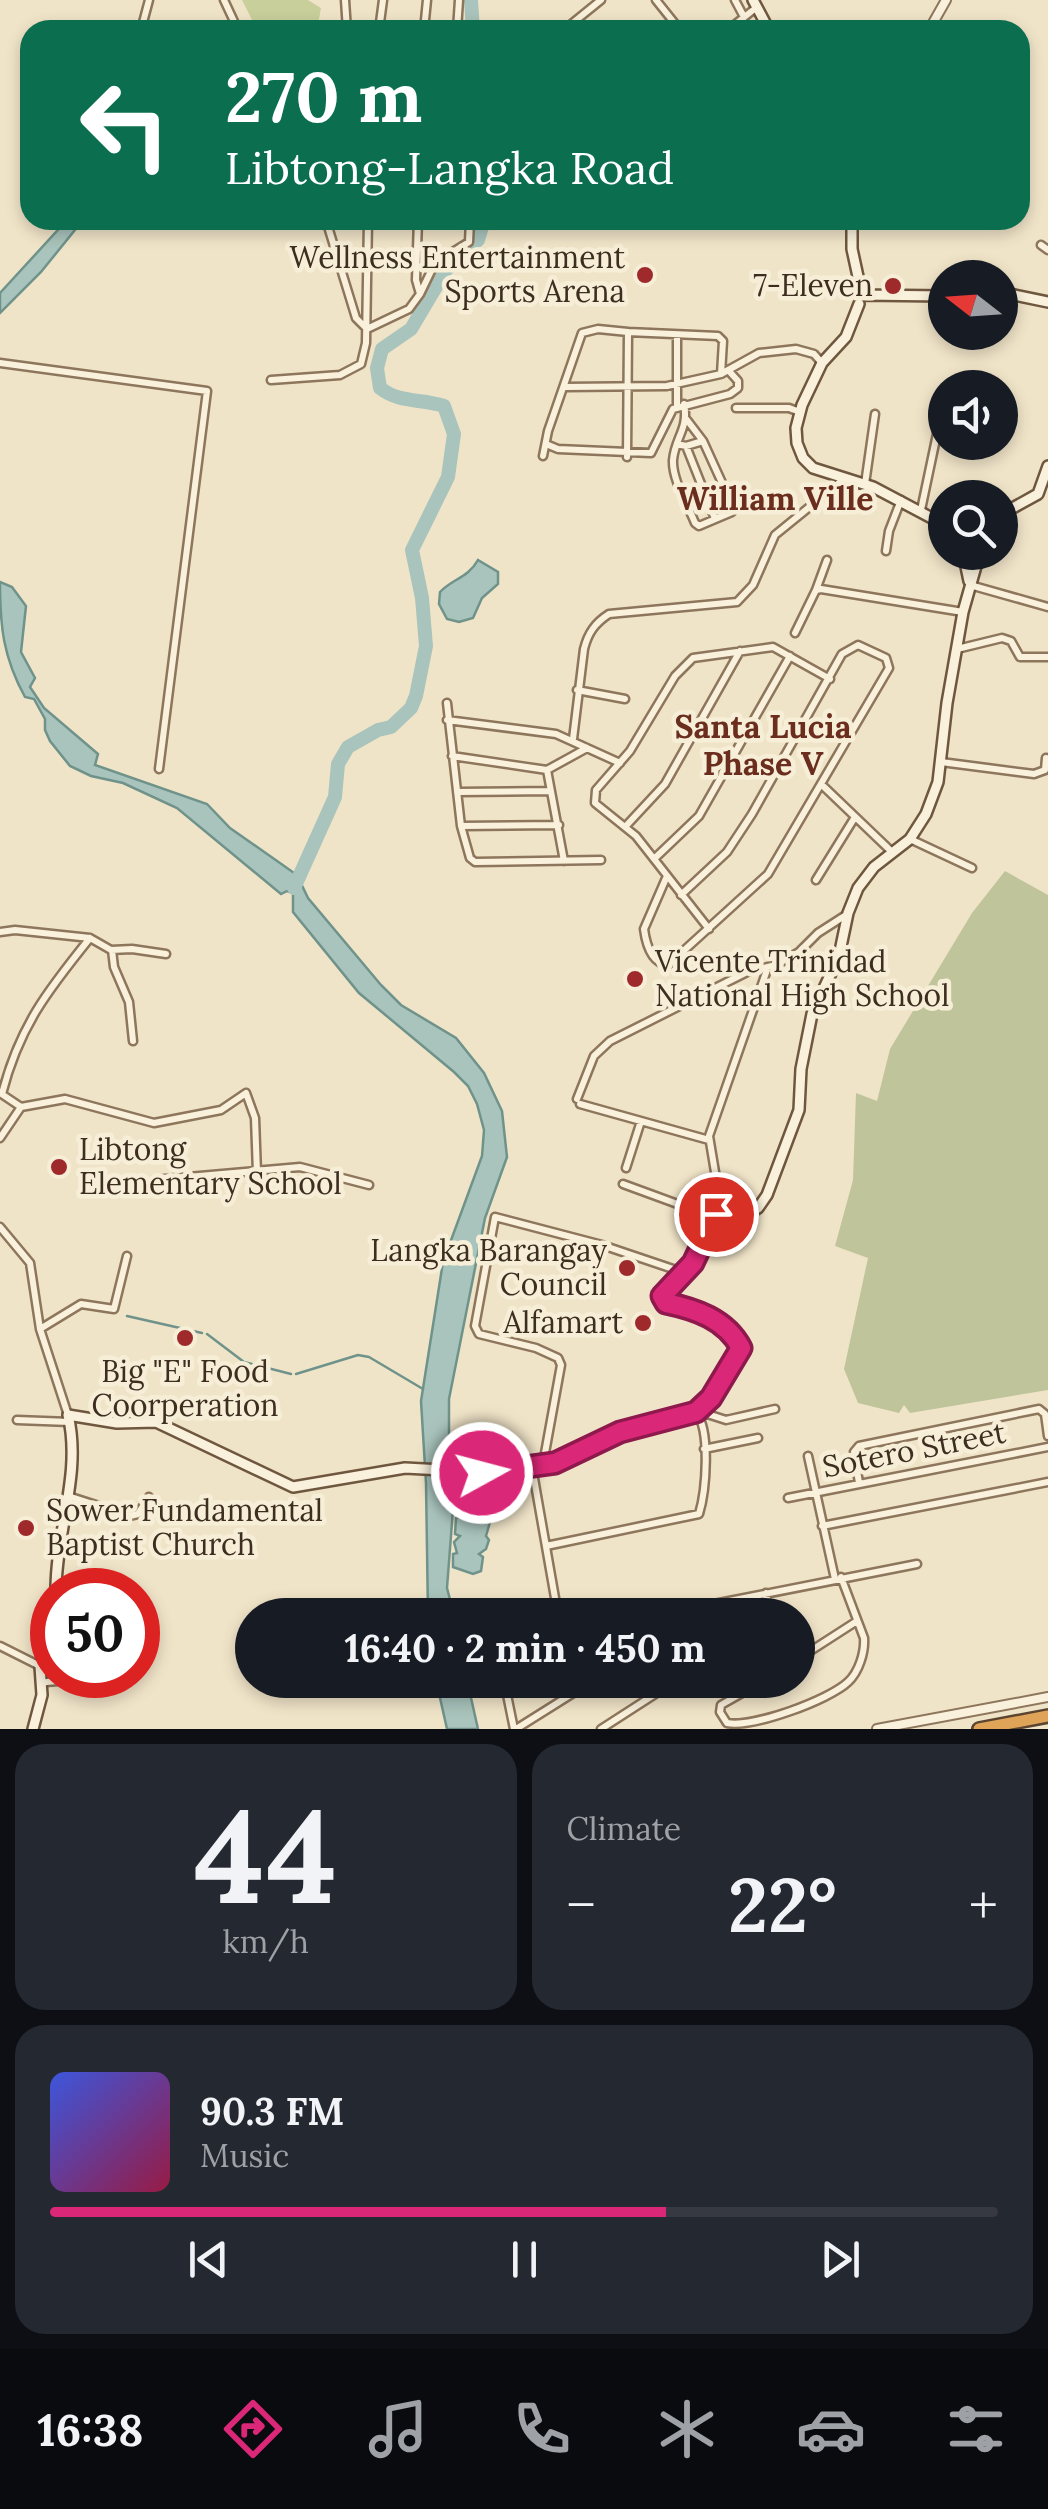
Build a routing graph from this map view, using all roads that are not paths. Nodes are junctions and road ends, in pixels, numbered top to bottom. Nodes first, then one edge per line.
1 (601, 0) edge
2 (656, 0) edge
3 (735, 0) edge
4 (755, 4) edge
5 (744, 17) junction
6 (576, 20) edge
7 (672, 20) edge
8 (740, 20) edge
9 (329, 230) edge
10 (368, 230) edge
11 (418, 230) edge
12 (470, 230) edge
13 (852, 230) edge
14 (1041, 244) dead end
15 (1048, 250) edge
16 (420, 294) junction
17 (928, 296) edge
18 (1018, 296) edge
19 (860, 298) junction
20 (1048, 302) edge
21 (366, 329) junction
22 (628, 332) junction
23 (677, 335) junction
24 (0, 363) edge
25 (822, 363) junction
26 (725, 373) junction
27 (270, 380) dead end
28 (675, 384) junction
29 (565, 386) junction
30 (628, 386) junction
31 (681, 405) junction
32 (736, 408) dead end
33 (800, 412) junction
34 (875, 414) dead end
35 (687, 420) junction
36 (704, 441) junction
37 (546, 444) junction
38 (676, 444) junction
39 (686, 446) junction
40 (627, 453) junction
41 (543, 456) dead end
42 (932, 460) edge
43 (1048, 466) edge
44 (844, 478) junction
45 (865, 484) junction
46 (901, 500) junction
47 (1018, 505) edge
48 (921, 510) junction
49 (928, 514) edge
50 (715, 519) junction
51 (886, 551) dead end
52 (827, 560) dead end
53 (966, 570) edge
54 (974, 570) edge
55 (969, 584) junction
56 (816, 590) junction
57 (1048, 607) edge
58 (963, 612) junction
59 (795, 633) dead end
60 (741, 650) junction
61 (956, 650) junction
62 (790, 656) junction
63 (1048, 657) edge
64 (830, 679) junction
65 (577, 690) junction
66 (625, 699) dead end
67 (447, 703) dead end
68 (447, 720) junction
69 (573, 740) junction
70 (588, 748) junction
71 (452, 756) junction
72 (1046, 758) edge
73 (941, 762) junction
74 (620, 763) junction
75 (159, 769) dead end
76 (547, 770) junction
77 (821, 784) junction
78 (550, 790) junction
79 (457, 792) junction
80 (855, 816) junction
81 (559, 825) junction
82 (461, 826) junction
83 (625, 826) junction
84 (910, 839) junction
85 (893, 853) junction
86 (654, 859) junction
87 (601, 860) dead end
88 (564, 861) junction
89 (972, 868) dead end
90 (666, 876) junction
91 (816, 880) dead end
92 (681, 895) junction
93 (848, 913) junction
94 (709, 929) junction
95 (0, 932) edge
96 (90, 938) junction
97 (112, 950) junction
98 (166, 954) dead end
99 (768, 967) junction
100 (132, 1041) dead end
101 (1, 1093) edge
102 (21, 1106) junction
103 (642, 1122) junction
104 (0, 1138) edge
105 (709, 1140) junction
106 (626, 1168) dead end
107 (257, 1173) junction
108 (154, 1180) dead end
109 (624, 1184) dead end
110 (369, 1185) dead end
111 (714, 1215) junction
112 (0, 1227) edge
113 (127, 1256) dead end
114 (684, 1274) junction
115 (40, 1329) junction
116 (775, 1409) dead end
117 (697, 1412) junction
118 (69, 1419) junction
119 (17, 1420) dead end
120 (1048, 1436) edge
121 (758, 1438) dead end
122 (1048, 1447) edge
123 (704, 1449) junction
124 (808, 1456) dead end
125 (538, 1466) junction
126 (1048, 1482) edge
127 (859, 1483) junction
128 (815, 1492) junction
129 (68, 1496) junction
130 (149, 1497) dead end
131 (788, 1498) dead end
132 (822, 1526) junction
133 (546, 1546) junction
134 (917, 1564) dead end
135 (56, 1568) edge
136 (838, 1578) junction
137 (766, 1593) junction
138 (555, 1598) edge
139 (742, 1598) edge
140 (767, 1598) edge
141 (857, 1621) junction
142 (0, 1646) edge
143 (815, 1648) edge
144 (30, 1661) edge
145 (1048, 1697) edge
146 (41, 1698) edge
147 (508, 1698) edge
148 (564, 1698) edge
149 (649, 1698) edge
150 (733, 1698) edge
151 (1048, 1716) edge
152 (33, 1729) edge
153 (515, 1729) edge
154 (601, 1729) edge
155 (876, 1729) edge
156 (979, 1729) edge

1 - 6 street
2 - 7 street
3 - 5 street
4 - 5 street
5 - 8 street
9 - 21 street
10 - 21 street
11 - 16 street
12 - 16 street
13 - 19 main road
14 - 15 street
16 - 21 street
17 - 19 main road
18 - 20 main road
19 - 25 main road
21 - 27 street
22 - 23 street
22 - 29 street
22 - 30 street
23 - 26 street
23 - 28 street
24 - 75 street
25 - 26 street
25 - 33 main road
26 - 28 street
26 - 31 street
28 - 30 street
28 - 31 street
29 - 30 street
29 - 37 street
30 - 40 street
31 - 35 street
31 - 40 street
32 - 33 street
33 - 44 main road
34 - 45 street
35 - 36 street
35 - 38 street
36 - 39 street
36 - 50 street
37 - 40 street
37 - 41 street
38 - 39 street
38 - 50 street
39 - 50 street
42 - 48 street
43 - 47 main road
44 - 45 main road
44 - 65 street
45 - 46 main road
46 - 48 main road
46 - 51 street
48 - 49 main road
52 - 56 street
53 - 55 main road
54 - 55 main road
55 - 57 street
55 - 58 main road
56 - 58 street
56 - 59 street
58 - 61 main road
60 - 62 street
60 - 74 street
60 - 83 street
61 - 63 street
61 - 73 main road
62 - 64 street
62 - 86 street
64 - 77 street
64 - 92 street
65 - 66 street
65 - 69 street
67 - 68 street
68 - 69 street
68 - 71 street
69 - 70 street
70 - 74 street
70 - 76 street
71 - 76 street
71 - 79 street
72 - 73 street
73 - 84 main road
74 - 83 street
76 - 78 street
77 - 80 street
77 - 94 street
78 - 79 street
78 - 81 street
79 - 82 street
80 - 85 street
80 - 91 street
81 - 82 street
81 - 88 street
82 - 88 street
83 - 86 street
84 - 85 main road
84 - 89 street
85 - 93 main road
86 - 90 street
87 - 88 street
90 - 92 street
90 - 94 street
92 - 94 street
93 - 99 street
93 - 111 main road
95 - 96 street
96 - 97 street
96 - 101 street
97 - 98 street
97 - 100 street
99 - 103 street
99 - 105 street
101 - 102 street
102 - 104 street
102 - 107 street
103 - 105 street
103 - 106 street
105 - 111 street
107 - 108 street
107 - 110 street
109 - 111 street
111 - 114 main road
112 - 115 street
113 - 115 street
114 - 117 main road
114 - 125 street
115 - 118 street
116 - 117 street
117 - 123 street
117 - 125 main road
118 - 119 street
118 - 125 main road
118 - 129 main road
120 - 127 street
121 - 123 street
122 - 127 street, Sotero Street
123 - 133 street
124 - 128 street
125 - 133 street
126 - 132 street
127 - 128 street, Sotero Street
128 - 131 street, Sotero Street
128 - 132 street
129 - 130 street
129 - 135 main road
132 - 136 street
133 - 138 street
134 - 136 street
136 - 137 street
136 - 141 street
137 - 139 street
137 - 140 street
141 - 143 street
141 - 150 street
142 - 144 street
145 - 155 street
146 - 152 main road
147 - 153 street
148 - 153 street
149 - 154 street
151 - 156 highway

